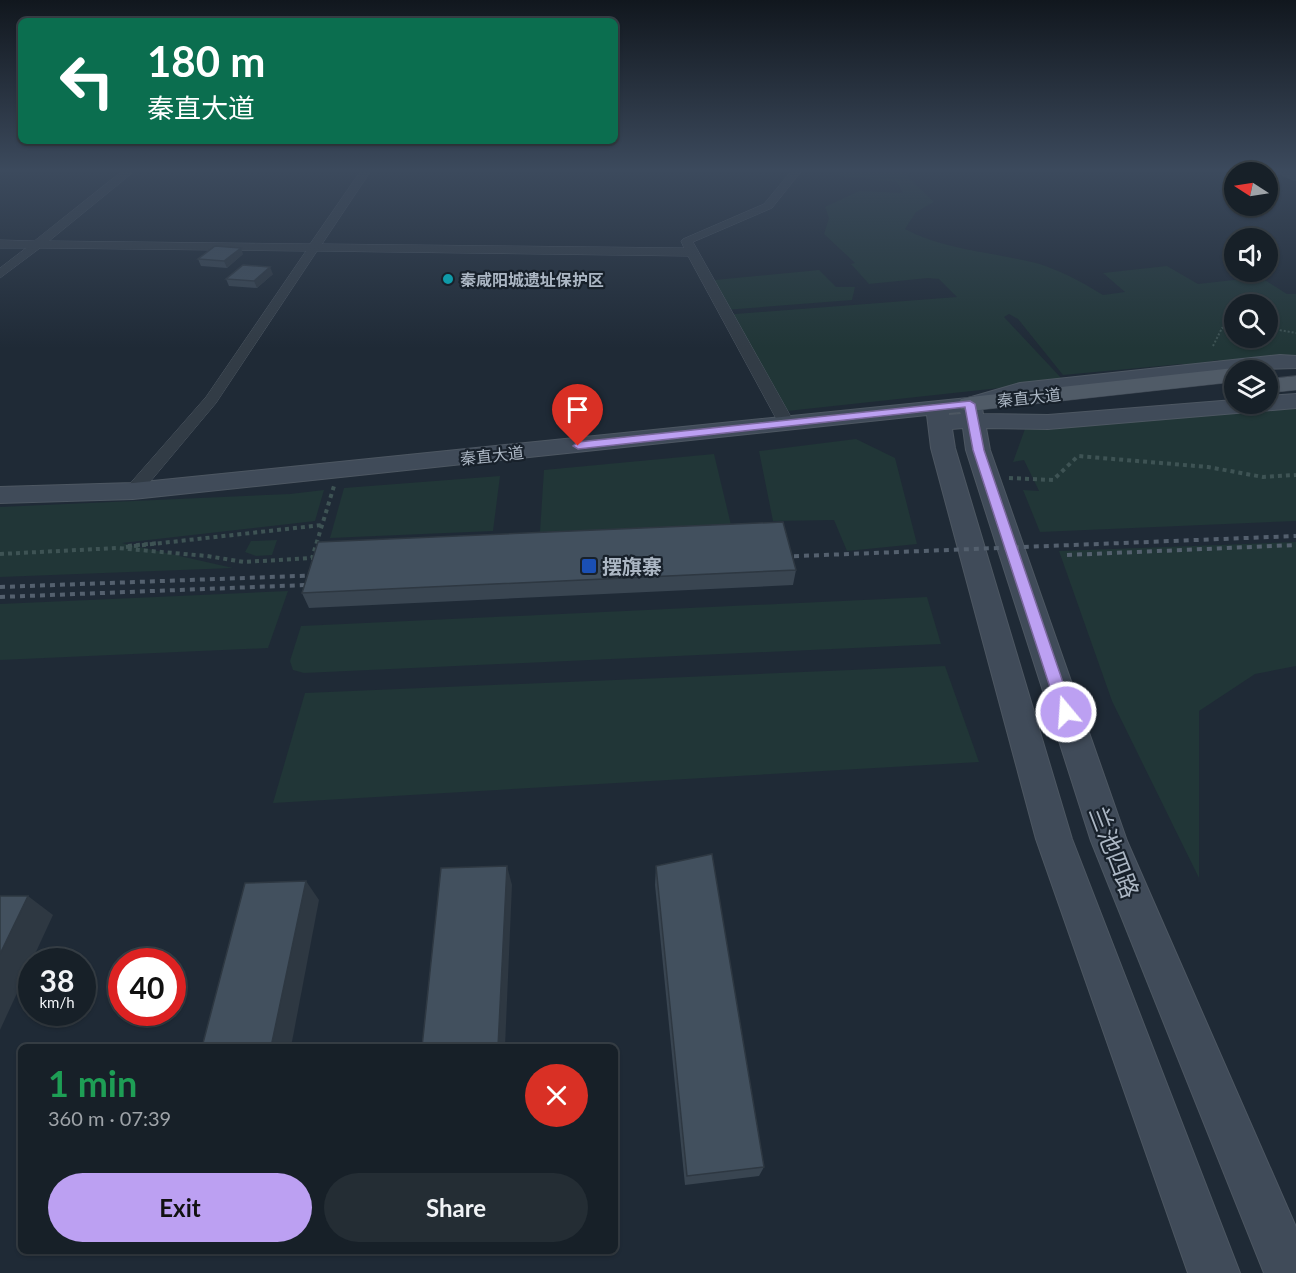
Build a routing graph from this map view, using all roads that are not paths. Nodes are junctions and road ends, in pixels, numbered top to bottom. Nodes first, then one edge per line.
1 (57, 228) edge
2 (327, 228) edge
3 (716, 228) edge
4 (0, 244) edge
5 (36, 245) junction
6 (314, 248) junction
7 (692, 252) junction
8 (0, 274) edge
9 (1296, 362) edge
10 (1296, 369) edge
11 (1278, 370) edge
12 (1224, 377) edge
13 (1296, 383) edge
14 (1278, 385) edge
15 (1179, 388) junction
16 (1224, 390) edge
17 (1296, 401) edge
18 (1278, 403) edge
19 (1224, 408) edge
20 (955, 413) junction
21 (787, 424) junction
22 (133, 491) junction
23 (0, 495) edge
24 (0, 506) edge
25 (1214, 1273) edge
26 (1290, 1273) edge

1 - 5 street
2 - 6 street
3 - 7 street
4 - 5 street
5 - 6 street
5 - 8 street
6 - 7 street
6 - 22 street
7 - 21 street
9 - 20 street
10 - 11 main road
12 - 15 main road, 秦直大道
13 - 14 main road
15 - 16 main road, 秦直大道
15 - 20 main road, 秦直大道
17 - 18 street
19 - 20 street
20 - 21 street, 秦直大道
20 - 24 street, 秦直大道
20 - 25 street
20 - 26 street, 兰池四路
21 - 22 street, 秦直大道
22 - 23 street, 秦直大道

